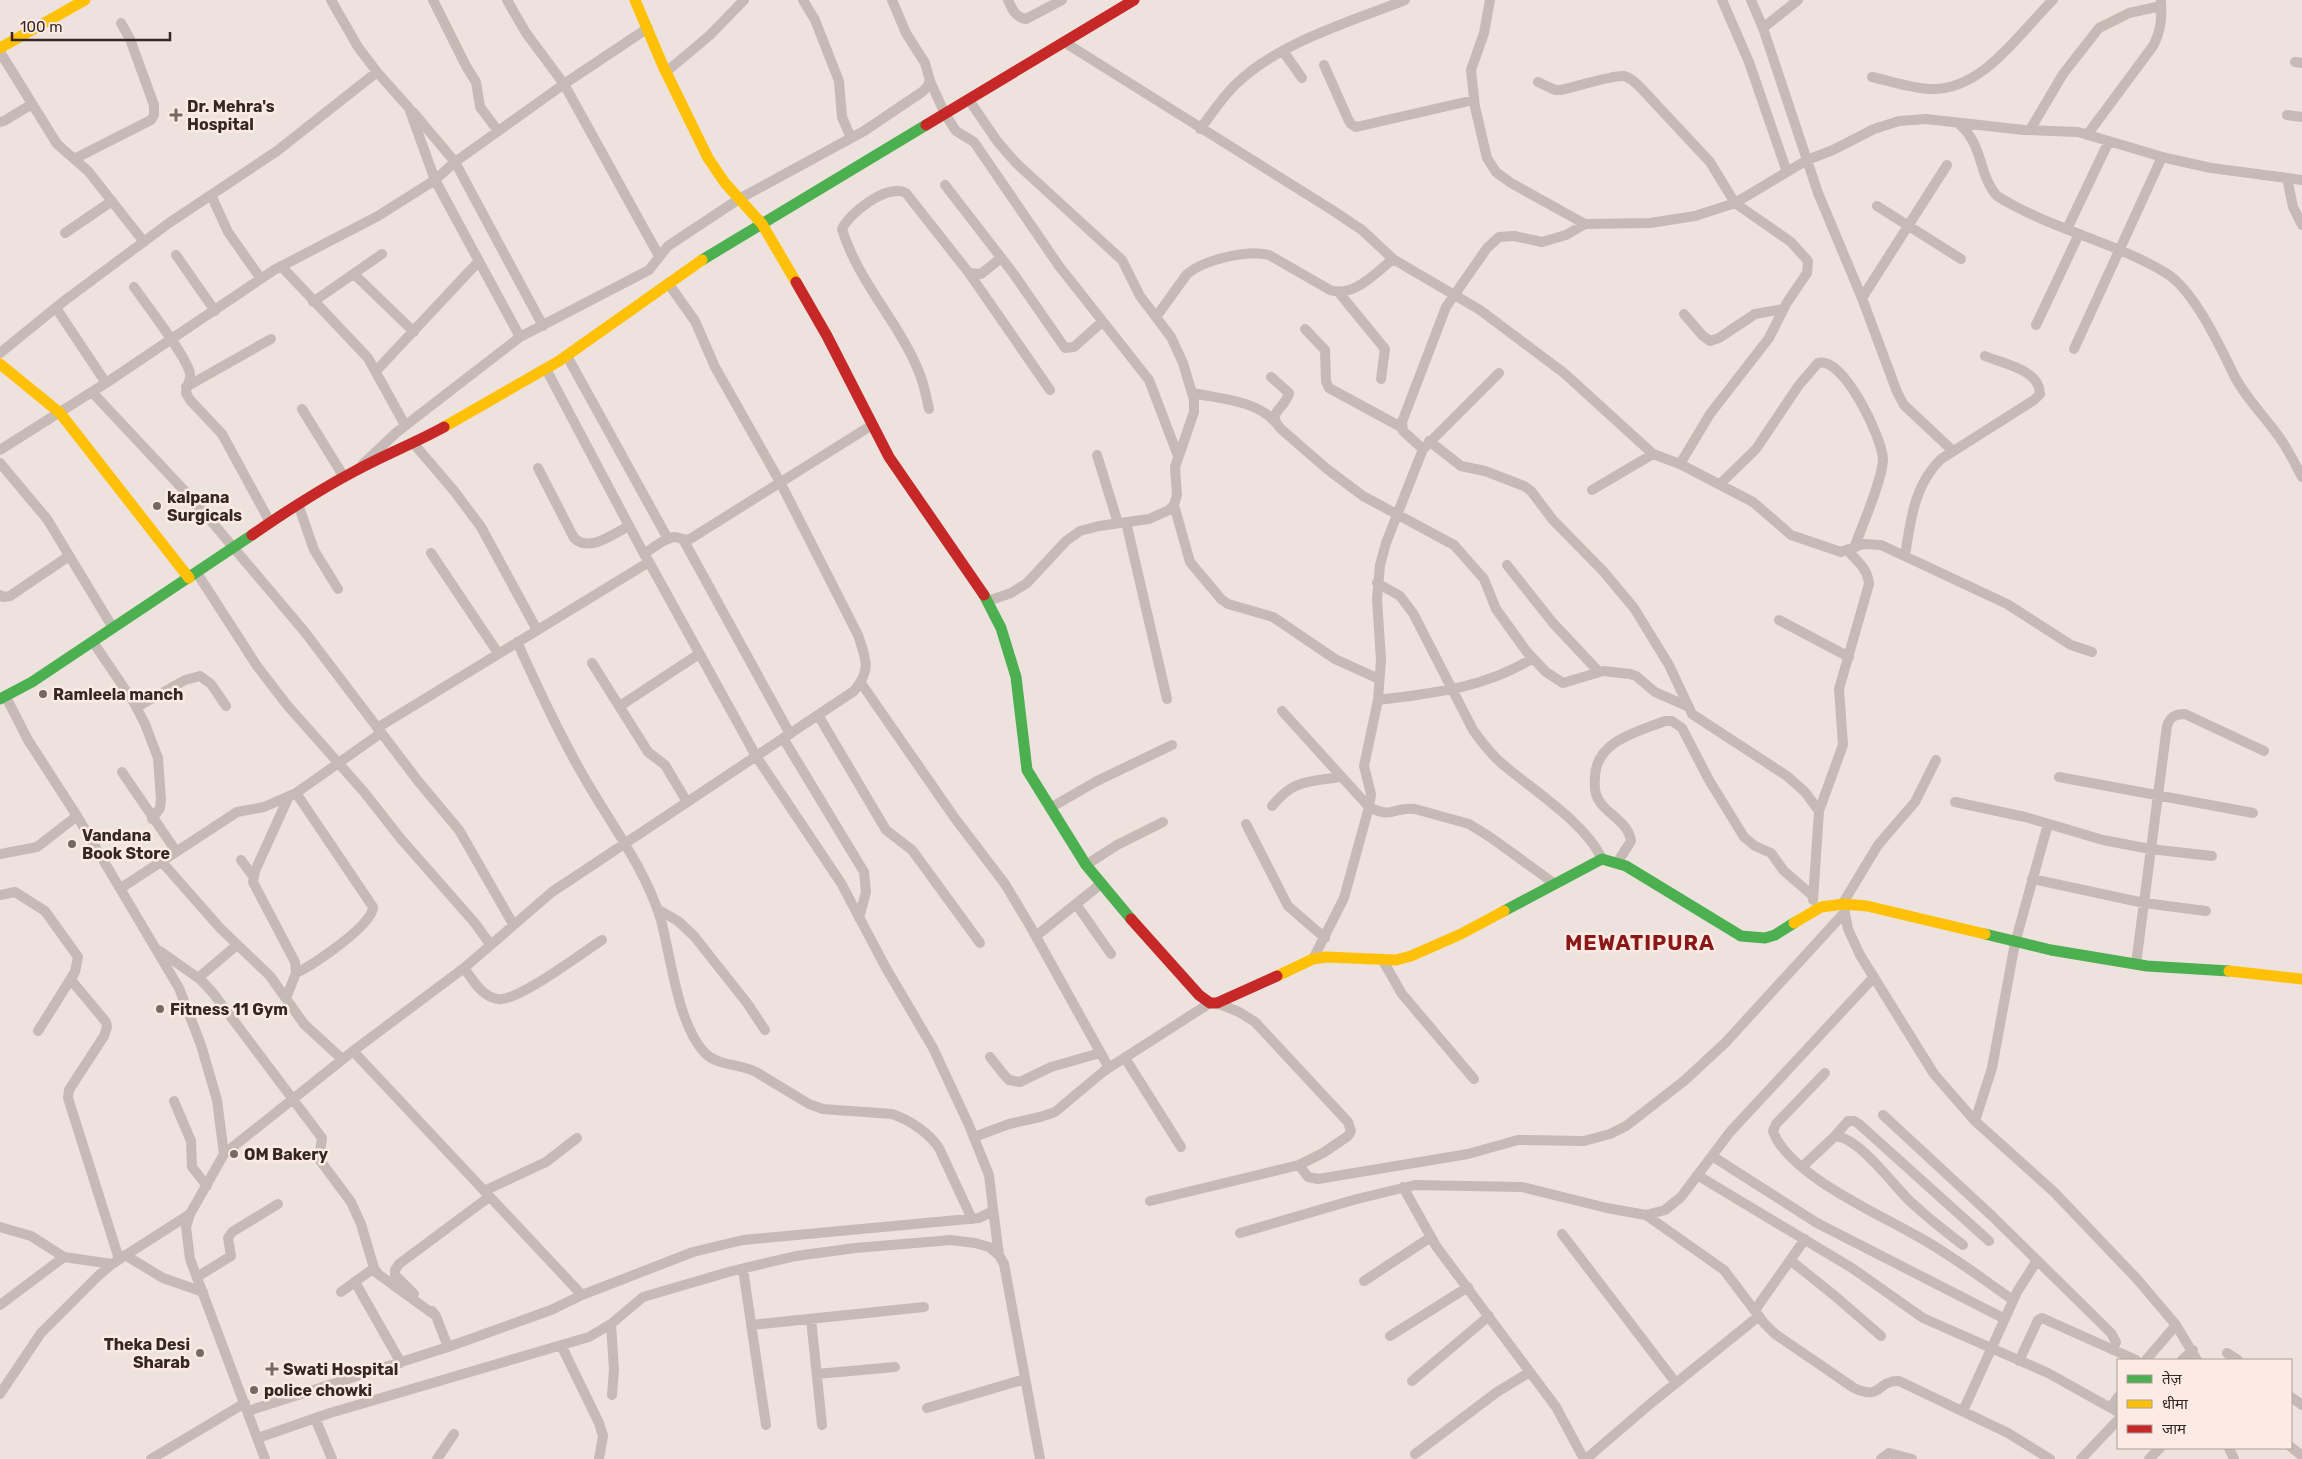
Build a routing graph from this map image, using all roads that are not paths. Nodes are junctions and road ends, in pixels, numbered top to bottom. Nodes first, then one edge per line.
1 (85, 0) edge
2 (331, 0) edge
3 (433, 0) edge
4 (507, 0) edge
5 (635, 0) edge
6 (744, 0) edge
7 (803, 0) edge
8 (892, 0) edge
9 (1008, 0) edge
10 (1062, 0) edge
11 (1134, 0) edge
12 (1405, 0) edge
13 (1490, 0) edge
14 (1722, 0) edge
15 (1751, 0) edge
16 (1798, 0) edge
17 (2052, 0) edge
18 (2161, 3) edge
19 (121, 24) dead end
20 (648, 28) junction
21 (1763, 28) junction
22 (1064, 42) junction
23 (0, 50) edge
24 (1283, 51) junction
25 (1324, 65) dead end
26 (377, 72) junction
27 (666, 72) junction
28 (1872, 77) dead end
29 (1302, 78) dead end
30 (930, 81) junction
31 (1538, 82) dead end
32 (564, 84) junction
33 (968, 100) junction
34 (1474, 100) junction
35 (32, 104) junction
36 (409, 108) junction
37 (945, 114) junction
38 (2287, 115) dead end
39 (2302, 117) edge
40 (0, 122) edge
41 (1958, 123) junction
42 (1200, 128) junction
43 (2030, 130) junction
44 (498, 131) junction
45 (2087, 135) junction
46 (852, 138) junction
47 (2109, 141) junction
48 (2162, 157) junction
49 (74, 159) junction
50 (1807, 160) junction
51 (455, 162) junction
52 (1947, 165) dead end
53 (1787, 172) junction
54 (2287, 178) junction
55 (435, 180) junction
56 (2302, 180) edge
57 (945, 185) dead end
58 (211, 195) junction
59 (740, 199) junction
60 (112, 201) junction
61 (1735, 203) junction
62 (1877, 206) dead end
63 (762, 224) junction
64 (1585, 224) junction
65 (2302, 225) edge
66 (1908, 226) junction
67 (2067, 229) junction
68 (65, 233) dead end
69 (2079, 234) junction
70 (144, 242) junction
71 (2119, 250) junction
72 (382, 254) dead end
73 (176, 255) dead end
74 (658, 256) junction
75 (1001, 258) junction
76 (1393, 259) junction
77 (1961, 259) dead end
78 (479, 261) junction
79 (281, 266) junction
80 (969, 273) junction
81 (354, 274) junction
82 (261, 279) junction
83 (668, 283) junction
84 (134, 286) dead end
85 (1340, 294) junction
86 (1453, 295) junction
87 (1862, 298) junction
88 (313, 302) junction
89 (56, 308) junction
90 (1783, 309) junction
91 (215, 310) junction
92 (1684, 314) dead end
93 (1156, 317) junction
94 (1102, 322) junction
95 (2036, 325) dead end
96 (543, 326) junction
97 (1305, 329) dead end
98 (414, 332) junction
99 (520, 337) junction
100 (271, 339) dead end
101 (171, 340) junction
102 (2074, 349) dead end
103 (0, 353) edge
104 (567, 356) junction
105 (1985, 356) dead end
106 (0, 364) edge
107 (546, 369) junction
108 (376, 371) junction
109 (1499, 373) dead end
110 (1271, 377) dead end
111 (1381, 379) dead end
112 (106, 383) junction
113 (186, 387) junction
114 (1050, 390) dead end
115 (92, 392) junction
116 (1193, 392) junction
117 (302, 409) dead end
118 (929, 409) dead end
119 (60, 413) junction
120 (1276, 423) junction
121 (405, 425) junction
122 (872, 426) junction
123 (1401, 427) junction
124 (414, 444) junction
125 (1426, 445) junction
126 (0, 450) edge
127 (1953, 451) junction
128 (1653, 454) junction
129 (1097, 455) dead end
130 (1178, 456) junction
131 (0, 463) edge
132 (1680, 464) junction
133 (538, 468) dead end
134 (356, 470) junction
135 (344, 477) junction
136 (2302, 477) edge
137 (780, 482) junction
138 (1720, 484) junction
139 (1592, 490) dead end
140 (298, 504) junction
141 (1174, 505) junction
142 (1397, 516) junction
143 (270, 522) junction
144 (1122, 522) junction
145 (629, 526) junction
146 (668, 539) junction
147 (684, 541) junction
148 (234, 547) junction
149 (1851, 549) junction
150 (431, 553) dead end
151 (1905, 555) junction
152 (69, 556) junction
153 (646, 558) junction
154 (1508, 565) dead end
155 (193, 576) junction
156 (1378, 583) junction
157 (338, 589) dead end
158 (0, 595) edge
159 (988, 601) junction
160 (1779, 620) dead end
161 (113, 628) junction
162 (537, 630) junction
163 (93, 642) junction
164 (517, 642) junction
165 (2092, 652) dead end
166 (498, 653) junction
167 (699, 654) junction
168 (1849, 657) junction
169 (1533, 658) junction
170 (592, 663) dead end
171 (1599, 672) junction
172 (1380, 678) junction
173 (861, 683) junction
174 (1453, 690) junction
175 (3, 698) edge
176 (1167, 699) dead end
177 (1378, 700) junction
178 (226, 706) dead end
179 (620, 706) junction
180 (137, 707) junction
181 (1689, 707) junction
182 (1282, 711) dead end
183 (818, 715) junction
184 (379, 730) junction
185 (787, 736) junction
186 (1172, 745) dead end
187 (2264, 751) dead end
188 (756, 756) junction
189 (1936, 760) dead end
190 (338, 764) junction
191 (122, 772) dead end
192 (1340, 777) junction
193 (2059, 777) dead end
194 (292, 794) junction
195 (2157, 796) junction
196 (687, 802) junction
197 (1955, 802) dead end
198 (1272, 806) dead end
199 (1369, 807) junction
200 (1050, 808) junction
201 (1819, 810) junction
202 (2253, 813) dead end
203 (77, 816) junction
204 (152, 819) junction
205 (1163, 822) dead end
206 (1246, 824) dead end
207 (2048, 824) junction
208 (625, 843) junction
209 (2150, 849) junction
210 (176, 851) junction
211 (0, 854) edge
212 (2212, 856) dead end
213 (1602, 859) junction
214 (241, 860) dead end
215 (160, 861) junction
216 (1617, 863) junction
217 (1086, 865) junction
218 (253, 876) junction
219 (2032, 880) junction
220 (1102, 883) junction
221 (1555, 884) junction
222 (121, 888) junction
223 (0, 895) edge
224 (1813, 896) junction
225 (2144, 903) junction
226 (1076, 904) junction
227 (1844, 908) junction
228 (657, 909) junction
229 (2206, 910) dead end
230 (1812, 911) junction
231 (859, 918) junction
232 (514, 924) junction
233 (1036, 936) junction
234 (1325, 938) junction
235 (602, 940) dead end
236 (980, 943) dead end
237 (2015, 943) junction
238 (490, 944) junction
239 (237, 946) junction
240 (156, 949) junction
241 (1111, 954) dead end
242 (1382, 959) junction
243 (1313, 960) junction
244 (2136, 964) junction
245 (464, 968) junction
246 (296, 973) junction
247 (1874, 977) junction
248 (198, 978) junction
249 (2302, 979) edge
250 (71, 980) junction
251 (286, 998) junction
252 (1213, 1003) junction
253 (765, 1030) dead end
254 (38, 1031) dead end
255 (353, 1051) junction
256 (1100, 1053) junction
257 (990, 1057) dead end
258 (1125, 1058) junction
259 (342, 1059) junction
260 (1109, 1068) junction
261 (1825, 1072) dead end
262 (1474, 1078) dead end
263 (294, 1098) junction
264 (174, 1101) dead end
265 (1883, 1115) dead end
266 (1975, 1121) junction
267 (974, 1137) junction
268 (1834, 1137) junction
269 (577, 1138) dead end
270 (1181, 1146) dead end
271 (224, 1154) junction
272 (1712, 1156) junction
273 (1299, 1165) junction
274 (1802, 1166) junction
275 (1697, 1175) junction
276 (207, 1186) junction
277 (1403, 1187) junction
278 (487, 1194) junction
279 (1150, 1201) dead end
280 (278, 1204) dead end
281 (993, 1209) junction
282 (190, 1214) junction
283 (1646, 1215) junction
284 (972, 1219) junction
285 (0, 1226) edge
286 (1240, 1233) dead end
287 (1562, 1234) dead end
288 (1431, 1237) junction
289 (1805, 1239) junction
290 (1989, 1241) dead end
291 (1963, 1245) dead end
292 (999, 1255) junction
293 (64, 1257) junction
294 (119, 1260) junction
295 (1790, 1260) junction
296 (2036, 1262) junction
297 (374, 1268) junction
298 (743, 1268) junction
299 (197, 1277) junction
300 (1364, 1281) dead end
301 (355, 1282) junction
302 (1468, 1287) junction
303 (203, 1292) junction
304 (341, 1292) dead end
305 (582, 1295) junction
306 (2013, 1300) junction
307 (0, 1305) edge
308 (924, 1307) dead end
309 (1757, 1313) junction
310 (436, 1316) junction
311 (1489, 1316) junction
312 (811, 1319) junction
313 (2005, 1319) junction
314 (611, 1324) junction
315 (752, 1325) junction
316 (2176, 1325) junction
317 (1390, 1336) dead end
318 (1881, 1336) dead end
319 (561, 1345) junction
320 (448, 1347) junction
321 (1991, 1349) junction
322 (2113, 1350) junction
323 (2193, 1350) junction
324 (2227, 1353) dead end
325 (2134, 1359) edge
326 (2147, 1359) edge
327 (2183, 1359) edge
328 (2197, 1359) edge
329 (2236, 1359) edge
330 (2019, 1361) junction
331 (401, 1363) junction
332 (895, 1367) dead end
333 (1530, 1372) junction
334 (817, 1374) junction
335 (1025, 1379) junction
336 (1412, 1381) dead end
337 (1676, 1382) junction
338 (0, 1394) edge
339 (612, 1396) dead end
340 (247, 1407) junction
341 (927, 1408) dead end
342 (2114, 1409) edge
343 (1963, 1411) junction
344 (315, 1418) junction
345 (2117, 1421) edge
346 (822, 1424) dead end
347 (766, 1425) dead end
348 (454, 1434) dead end
349 (258, 1438) junction
350 (2292, 1448) edge
351 (2159, 1449) edge
352 (1415, 1454) dead end
353 (2302, 1456) edge
354 (155, 1458) edge
355 (265, 1459) edge
356 (332, 1459) edge
357 (437, 1459) edge
358 (599, 1459) edge
359 (1040, 1459) edge
360 (1585, 1459) edge
361 (1881, 1459) edge
362 (1912, 1459) edge
363 (2050, 1459) edge
364 (2081, 1459) edge
365 (2148, 1459) edge

1 - 23 street
2 - 26 street
3 - 44 street
4 - 32 street
5 - 20 street
6 - 27 street
7 - 46 street
8 - 30 street
9 - 10 street
11 - 22 street
12 - 24 street
13 - 34 street
14 - 53 street
15 - 21 street
16 - 21 street
17 - 28 street
18 - 43 street
18 - 45 street
19 - 49 street
20 - 27 street
20 - 32 street
21 - 50 street
22 - 33 street
22 - 42 street
23 - 35 street
24 - 29 street
24 - 42 street
25 - 34 street
26 - 36 street
26 - 58 street
27 - 59 street
30 - 37 street
30 - 46 street
31 - 61 street
32 - 44 street
32 - 74 street
33 - 37 street
33 - 93 street
34 - 64 street
35 - 40 street
35 - 49 street
36 - 51 street
36 - 55 street
37 - 63 street
37 - 94 street
38 - 39 street
41 - 43 street
41 - 50 street
41 - 67 street
42 - 76 street
43 - 45 street
44 - 51 street
45 - 47 street
46 - 59 street
47 - 48 street
47 - 67 street
48 - 54 street
48 - 71 street
49 - 60 street
50 - 53 street
50 - 87 street
51 - 55 street
51 - 96 street
52 - 66 street
53 - 61 street
54 - 56 street
54 - 65 street
55 - 78 street
55 - 79 street
57 - 75 street
58 - 70 street
58 - 82 street
59 - 63 street
59 - 74 street
60 - 68 street
60 - 70 street
61 - 64 street
61 - 90 street
62 - 66 street
63 - 83 street
63 - 122 street
64 - 86 street
66 - 77 street
66 - 87 street
67 - 69 street
69 - 71 street
69 - 95 street
70 - 89 street
71 - 102 street
71 - 136 street
72 - 81 street
73 - 91 street
74 - 96 street
75 - 80 street
75 - 94 street
76 - 85 street
76 - 86 street
78 - 98 street
78 - 99 street
79 - 82 street
79 - 88 street
80 - 114 street
80 - 118 street
81 - 88 street
81 - 98 street
82 - 91 street
83 - 104 street
83 - 137 street
84 - 101 street
85 - 93 street
85 - 111 street
86 - 123 street
86 - 128 street
87 - 127 street
88 - 108 street
89 - 103 street
89 - 112 street
90 - 92 street
90 - 132 street
91 - 101 street
93 - 116 street
94 - 130 street
96 - 99 street
97 - 123 street
98 - 108 street
99 - 121 street
100 - 113 street
101 - 112 street
101 - 113 street
104 - 107 street
104 - 146 street
105 - 127 street
106 - 119 street
107 - 124 street
107 - 145 street
108 - 121 street
109 - 125 street
110 - 120 street
112 - 115 street
113 - 143 street
115 - 119 street
115 - 148 street
116 - 120 street
116 - 130 street
117 - 135 street
119 - 126 street
119 - 155 street
120 - 142 street
121 - 134 street
122 - 137 street
122 - 159 street
123 - 125 street
124 - 134 street
124 - 162 street
125 - 142 street
125 - 181 street
127 - 151 street
128 - 132 street
128 - 139 street
129 - 144 street
130 - 141 street
131 - 152 street
132 - 138 street
133 - 145 street
134 - 135 street
135 - 140 street
137 - 147 street
137 - 173 street
138 - 149 street
138 - 149 street
140 - 143 street
140 - 157 street
141 - 144 street
141 - 172 street
142 - 156 street
142 - 169 street
143 - 148 street
144 - 159 street
144 - 176 street
145 - 153 street
146 - 147 street
146 - 153 street
147 - 185 street
148 - 155 street
148 - 184 street
149 - 151 street
149 - 168 street
150 - 166 street
151 - 165 street
152 - 158 street
152 - 161 street
153 - 162 street
153 - 167 street
154 - 171 street
155 - 161 street
155 - 190 street
156 - 172 street
156 - 174 street
159 - 200 street
160 - 168 street
161 - 163 street
162 - 164 street
163 - 175 street
163 - 180 street
164 - 166 street
164 - 208 street
166 - 184 street
167 - 179 street
167 - 188 street
168 - 201 street
169 - 171 street
169 - 174 street
170 - 179 street
171 - 181 street
172 - 177 street
173 - 183 street
173 - 233 street
174 - 177 street
174 - 213 street
175 - 203 street
177 - 199 street
178 - 180 street
179 - 196 street
180 - 204 street
181 - 201 street
182 - 192 street
183 - 185 street
183 - 236 street
184 - 190 street
184 - 232 street
185 - 188 street
185 - 231 street
186 - 200 street
187 - 195 street
188 - 196 street
188 - 231 street
189 - 227 street
190 - 194 street
190 - 238 street
191 - 204 street
192 - 198 street
192 - 199 street
193 - 195 street
194 - 210 street
194 - 218 street
194 - 246 street
195 - 202 street
195 - 209 street
196 - 208 street
197 - 207 street
199 - 221 street
199 - 234 street
200 - 217 street
201 - 224 street
203 - 211 street
203 - 222 street
204 - 210 street
205 - 217 street
206 - 234 street
207 - 209 street
207 - 219 street
208 - 228 street
208 - 232 street
209 - 212 street
209 - 225 street
210 - 215 street
213 - 216 street
213 - 221 street
214 - 218 street
215 - 222 street
215 - 239 street
216 - 224 street
216 - 230 street
217 - 220 street
218 - 246 street
219 - 225 street
219 - 237 street
220 - 226 street
220 - 252 street
221 - 242 street
222 - 240 street
223 - 250 street
224 - 230 street
225 - 229 street
225 - 244 street
226 - 233 street
226 - 241 street
227 - 230 street
227 - 237 street
227 - 247 street
227 - 273 street
228 - 253 street
228 - 284 street
231 - 267 street
232 - 238 street
233 - 256 street
234 - 243 street
235 - 245 street
237 - 244 street
237 - 266 street
238 - 245 street
239 - 248 street
239 - 251 street
240 - 248 street
240 - 271 street
242 - 243 street
242 - 262 street
243 - 252 street
244 - 249 street
245 - 255 street
246 - 251 street
247 - 266 street
247 - 272 street
248 - 263 street
250 - 254 street
250 - 294 street
251 - 259 street
252 - 258 street
252 - 273 street
255 - 259 street
255 - 278 street
256 - 257 street
256 - 260 street
258 - 260 street
258 - 270 street
259 - 263 street
260 - 267 street
261 - 274 street
263 - 271 street
263 - 297 street
264 - 276 street
265 - 296 street
266 - 316 street
267 - 281 street
268 - 274 street
268 - 290 street
268 - 291 street
269 - 278 street
271 - 276 street
272 - 275 street
272 - 313 street
273 - 279 street
274 - 306 street
275 - 283 street
275 - 289 street
276 - 282 street
277 - 283 street
277 - 286 street
277 - 288 street
278 - 305 street
278 - 310 street
280 - 299 street
281 - 284 street
281 - 292 street
282 - 294 street
282 - 299 street
283 - 309 street
284 - 305 street
285 - 293 street
287 - 337 street
288 - 300 street
288 - 302 street
289 - 295 street
289 - 321 street
292 - 298 street
292 - 335 street
293 - 294 street
293 - 307 street
294 - 303 street
294 - 338 street
295 - 309 street
295 - 318 street
296 - 306 street
296 - 322 street
297 - 301 street
297 - 310 street
298 - 314 street
298 - 315 street
299 - 303 street
301 - 304 street
301 - 331 street
302 - 311 street
302 - 317 street
303 - 340 street
305 - 320 street
306 - 313 street
308 - 312 street
309 - 337 street
309 - 343 street
310 - 320 street
311 - 333 street
311 - 336 street
312 - 315 street
312 - 334 street
313 - 321 street
314 - 319 street
314 - 339 street
315 - 347 street
316 - 323 street
316 - 326 street
319 - 344 street
319 - 358 street
320 - 331 street
321 - 330 street
321 - 343 street
322 - 325 street
322 - 330 street
323 - 327 street
323 - 328 street
324 - 329 street
330 - 342 street
331 - 340 street
332 - 334 street
333 - 352 street
333 - 360 street
334 - 346 street
335 - 341 street
335 - 359 street
337 - 360 street
340 - 349 street
340 - 354 street
343 - 363 street
344 - 349 street
344 - 356 street
345 - 364 street
348 - 357 street
349 - 355 street
350 - 353 street
351 - 365 street
361 - 362 street

